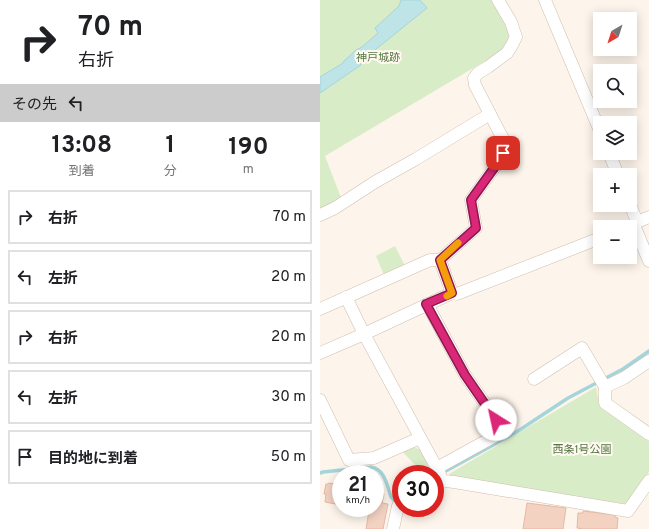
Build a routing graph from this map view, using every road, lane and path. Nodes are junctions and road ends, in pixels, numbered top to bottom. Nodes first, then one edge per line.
1 (498, 0) edge
2 (545, 0) edge
3 (490, 114) junction
4 (594, 116) edge
5 (320, 215) edge
6 (649, 217) edge
7 (637, 222) edge
8 (637, 233) edge
9 (593, 241) edge
10 (440, 260) junction
11 (649, 261) edge
12 (452, 293) junction
13 (346, 297) junction
14 (426, 304) junction
15 (320, 309) edge
16 (364, 334) junction
17 (320, 353) edge
18 (649, 361) edge
19 (534, 379) dead end
20 (605, 387) junction
21 (320, 400) edge
22 (649, 434) edge
23 (420, 438) junction
24 (435, 465) edge
25 (442, 465) edge
26 (649, 481) edge
27 (444, 483) edge
28 (396, 517) edge
29 (393, 529) edge

1 - 3 street
2 - 4 street
3 - 5 street
3 - 10 street
6 - 7 street
8 - 11 street
9 - 12 street
10 - 12 street
10 - 13 street
12 - 14 street
13 - 15 street
13 - 16 street
14 - 16 street
14 - 25 street
16 - 17 street
16 - 23 street
18 - 20 street
19 - 20 street
20 - 22 street
21 - 23 street
23 - 24 street
26 - 27 street
28 - 29 street

